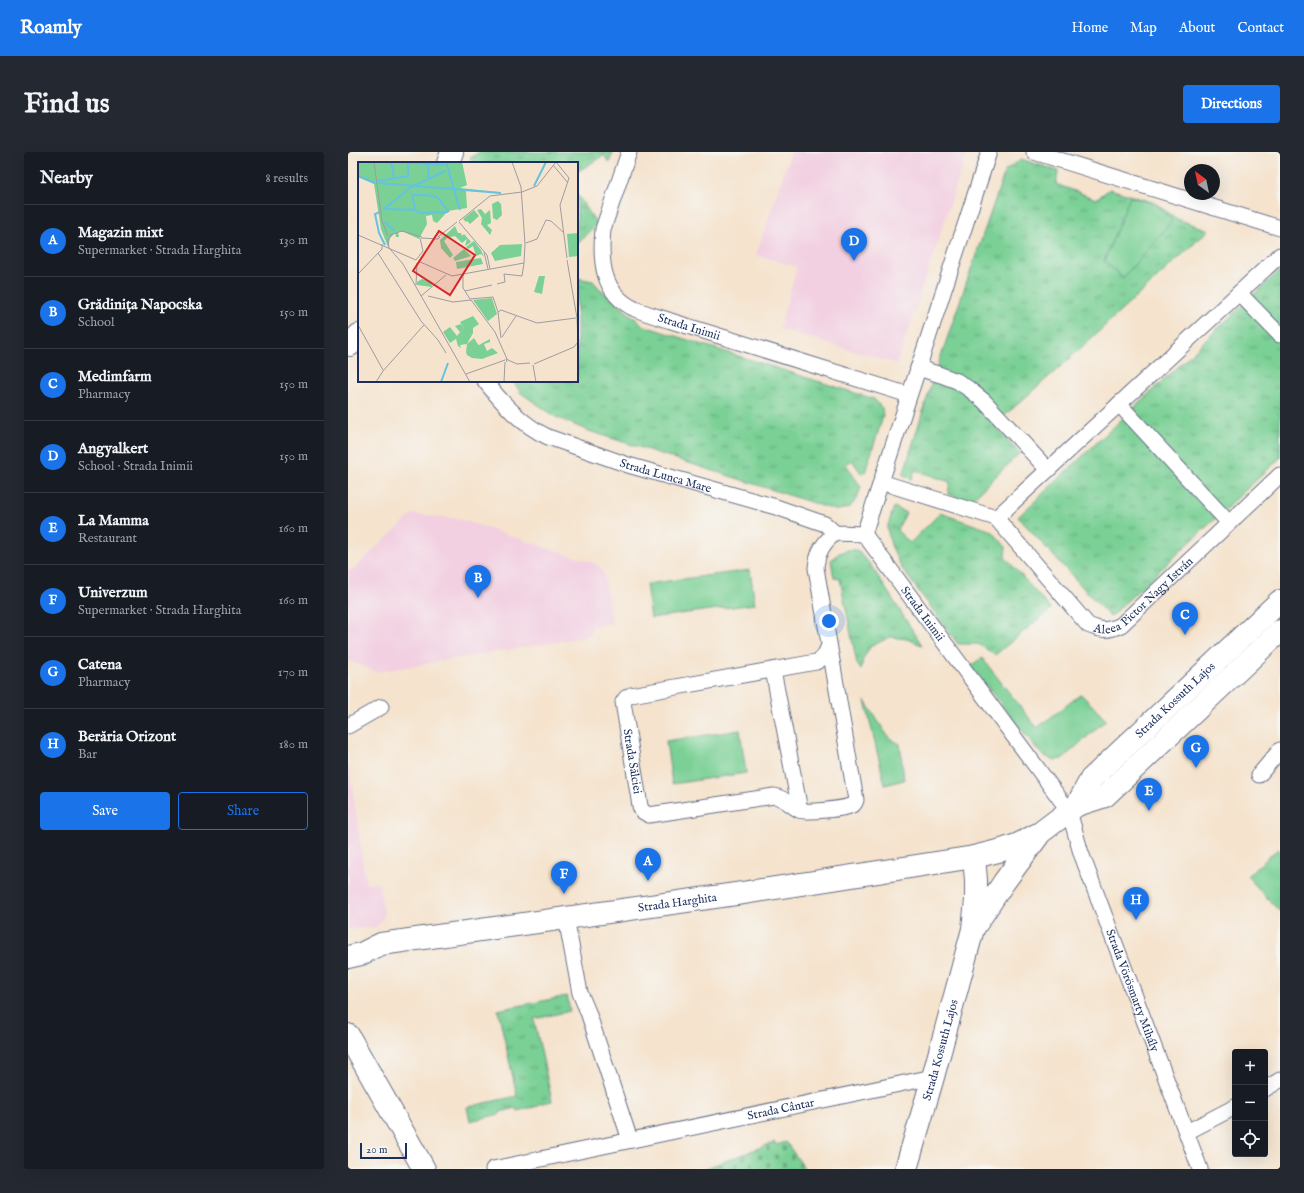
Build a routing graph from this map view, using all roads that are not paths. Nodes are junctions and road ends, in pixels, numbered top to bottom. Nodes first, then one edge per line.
1 (452, 152) edge
2 (629, 152) edge
3 (989, 152) edge
4 (1034, 152) edge
5 (448, 162) edge
6 (1280, 228) edge
7 (1280, 255) edge
8 (1239, 293) junction
9 (1280, 335) edge
10 (918, 368) junction
11 (486, 382) edge
12 (909, 395) junction
13 (1119, 404) junction
14 (1048, 470) junction
15 (1280, 475) edge
16 (881, 482) junction
17 (996, 518) junction
18 (1230, 523) junction
19 (835, 533) junction
20 (864, 534) junction
21 (1280, 601) edge
22 (1280, 632) edge
23 (829, 645) junction
24 (773, 670) junction
25 (381, 707) dead end
26 (348, 726) edge
27 (1280, 750) edge
28 (1259, 775) dead end
29 (1073, 808) junction
30 (800, 810) junction
31 (1040, 834) junction
32 (974, 857) junction
33 (566, 918) junction
34 (973, 929) junction
35 (348, 941) edge
36 (381, 944) junction
37 (348, 957) edge
38 (348, 1036) edge
39 (933, 1077) junction
40 (1280, 1080) edge
41 (1268, 1088) edge
42 (1232, 1109) edge
43 (1187, 1132) junction
44 (630, 1140) junction
45 (424, 1169) edge
46 (493, 1169) edge
47 (906, 1169) edge
48 (1200, 1169) edge

1 - 5 main road
2 - 12 street, Strada Inimii
3 - 10 street
4 - 6 street
7 - 8 street
8 - 9 street
8 - 13 street
10 - 12 street
10 - 14 street
11 - 19 street, Strada Lunca Mare
12 - 16 street
13 - 14 street
13 - 18 street
14 - 17 street
15 - 18 street, Aleea Pictor Nagy István
16 - 17 street
16 - 20 street
17 - 18 street, Aleea Pictor Nagy István
19 - 20 street
19 - 23 street
20 - 29 street, Strada Inimii
21 - 29 main road, Strada Kossuth Lajos
22 - 29 main road, Strada Kossuth Lajos
23 - 24 street, Strada Sălciei
23 - 30 street
24 - 30 street
24 - 30 street, Strada Sălciei
25 - 26 street
27 - 28 street
29 - 31 main road, Strada Kossuth Lajos
29 - 43 street, Strada Vörösmarty Mihály
31 - 32 main road, Strada Kossuth Lajos
31 - 34 main road, Strada Kossuth Lajos
32 - 33 main road, Strada Harghita
32 - 34 main road, Strada Kossuth Lajos
33 - 36 main road, Strada Harghita
33 - 44 street
34 - 39 main road, Strada Kossuth Lajos
35 - 36 main road, Strada Harghita
36 - 37 main road, Strada Harghita
38 - 45 main road
39 - 44 street, Strada Cântar
39 - 47 main road, Strada Kossuth Lajos
40 - 41 street
42 - 43 street
43 - 48 street, Strada Vörösmarty Mihály
44 - 46 street, Strada Cântar

